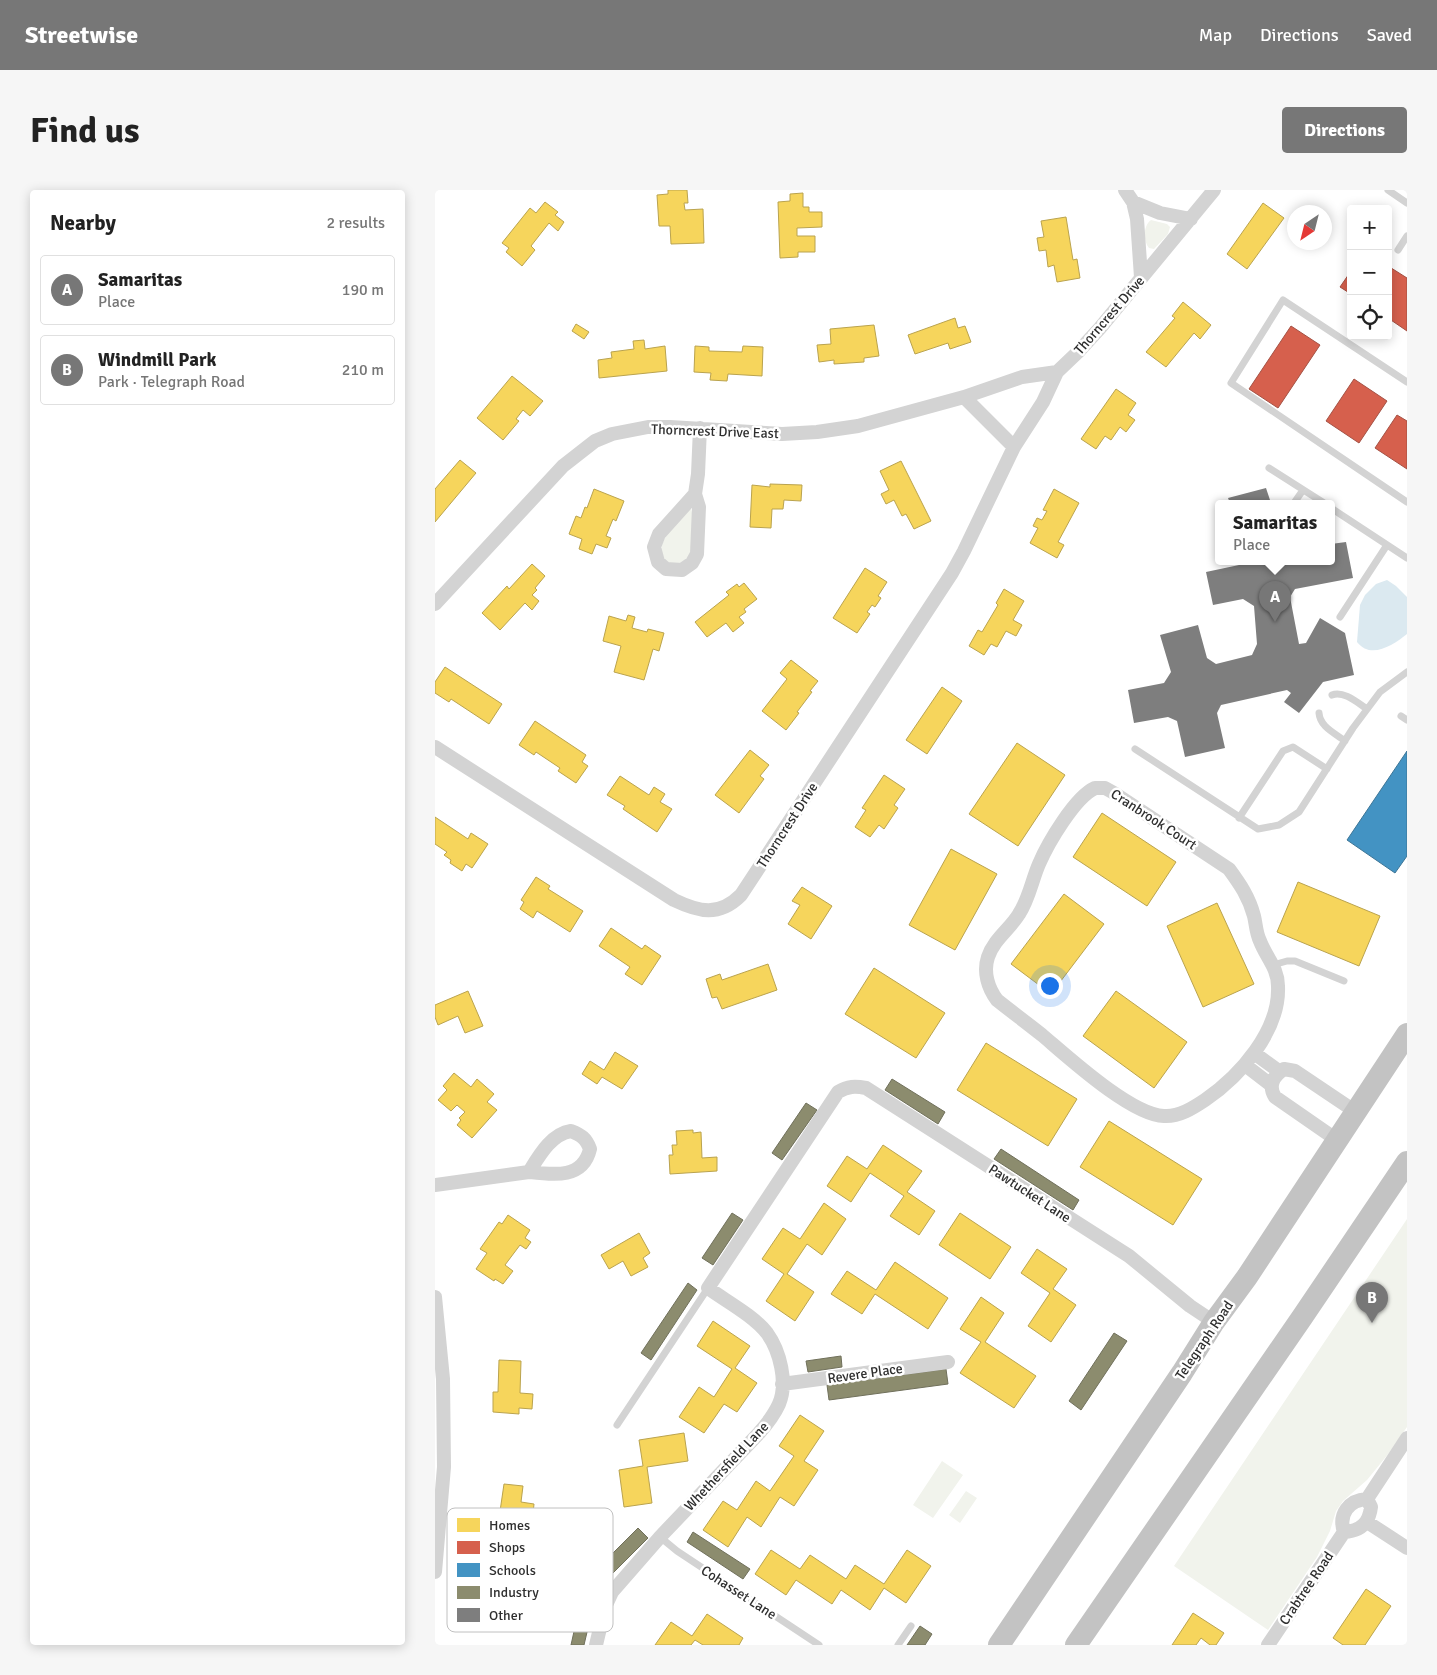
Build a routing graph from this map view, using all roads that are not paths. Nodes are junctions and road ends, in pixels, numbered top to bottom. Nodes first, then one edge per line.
1 (1125, 190) edge
2 (1214, 190) edge
3 (1388, 190) edge
4 (1133, 202) junction
5 (1407, 202) edge
6 (1191, 219) junction
7 (1407, 236) edge
8 (1397, 250) dead end
9 (1141, 278) junction
10 (1057, 372) junction
11 (1407, 382) edge
12 (964, 397) junction
13 (700, 428) junction
14 (1013, 447) junction
15 (1269, 468) dead end
16 (1303, 490) junction
17 (695, 494) junction
18 (1296, 500) edge
19 (1319, 500) edge
20 (1407, 502) edge
21 (1335, 511) edge
22 (1387, 545) junction
23 (1407, 558) edge
24 (435, 604) edge
25 (1340, 617) dead end
26 (1407, 672) edge
27 (1332, 695) dead end
28 (1367, 709) junction
29 (1319, 713) dead end
30 (1345, 741) junction
31 (435, 747) edge
32 (1135, 749) dead end
33 (1327, 769) junction
34 (1239, 818) junction
35 (1273, 964) junction
36 (1344, 981) dead end
37 (1407, 1034) edge
38 (1254, 1053) junction
39 (1245, 1065) junction
40 (1280, 1072) junction
41 (1271, 1085) junction
42 (1356, 1112) junction
43 (1337, 1140) junction
44 (1407, 1162) edge
45 (529, 1172) dead end
46 (435, 1186) edge
47 (708, 1288) junction
48 (435, 1297) edge
49 (1214, 1322) junction
50 (948, 1362) dead end
51 (783, 1384) junction
52 (617, 1425) dead end
53 (1407, 1438) edge
54 (1367, 1498) junction
55 (1367, 1522) junction
56 (1344, 1532) junction
57 (659, 1536) junction
58 (1407, 1548) edge
59 (435, 1572) edge
60 (613, 1591) edge
61 (911, 1626) dead end
62 (599, 1632) edge
63 (596, 1645) edge
64 (819, 1645) edge
65 (898, 1645) edge
66 (999, 1645) edge
67 (1077, 1645) edge
68 (1268, 1645) edge

1 - 4 street
2 - 6 street, Thorncrest Drive
3 - 5 lane
4 - 6 street
4 - 9 street
6 - 9 street, Thorncrest Drive
7 - 8 lane
9 - 10 street, Thorncrest Drive
10 - 12 street, Thorncrest Drive East
10 - 14 street, Thorncrest Drive
11 - 20 lane
12 - 13 street, Thorncrest Drive East
12 - 14 street
13 - 17 street
13 - 24 street, Thorncrest Drive East
14 - 31 street, Thorncrest Drive
15 - 16 lane
16 - 18 lane
16 - 19 lane
17 - 17 street
21 - 22 lane
22 - 23 lane
22 - 25 lane
26 - 28 lane
27 - 28 lane
28 - 30 lane
29 - 30 lane
30 - 33 lane
32 - 34 lane
33 - 34 lane
33 - 34 lane
35 - 36 lane
35 - 38 street, Cranbrook Court
35 - 39 street, Cranbrook Court
37 - 42 highway, Telegraph Road
38 - 39 street, Cranbrook Court
38 - 40 street
39 - 41 street
40 - 41 street
40 - 42 street
41 - 43 street
42 - 43 highway, Telegraph Road
43 - 49 highway, Telegraph Road
44 - 67 highway
45 - 46 street
47 - 49 street, Pawtucket Lane
47 - 51 street, Whethersfield Lane
47 - 52 lane
48 - 59 street
49 - 66 highway, Telegraph Road
50 - 51 street, Revere Place
51 - 57 street, Whethersfield Lane
53 - 54 street, Crabtree Road
54 - 55 street
54 - 56 street, Crabtree Road
55 - 56 street
55 - 58 street
56 - 68 street, Crabtree Road
57 - 60 street, Whethersfield Lane
57 - 64 lane, Cohasset Lane
61 - 65 lane
62 - 63 street, Whethersfield Lane

